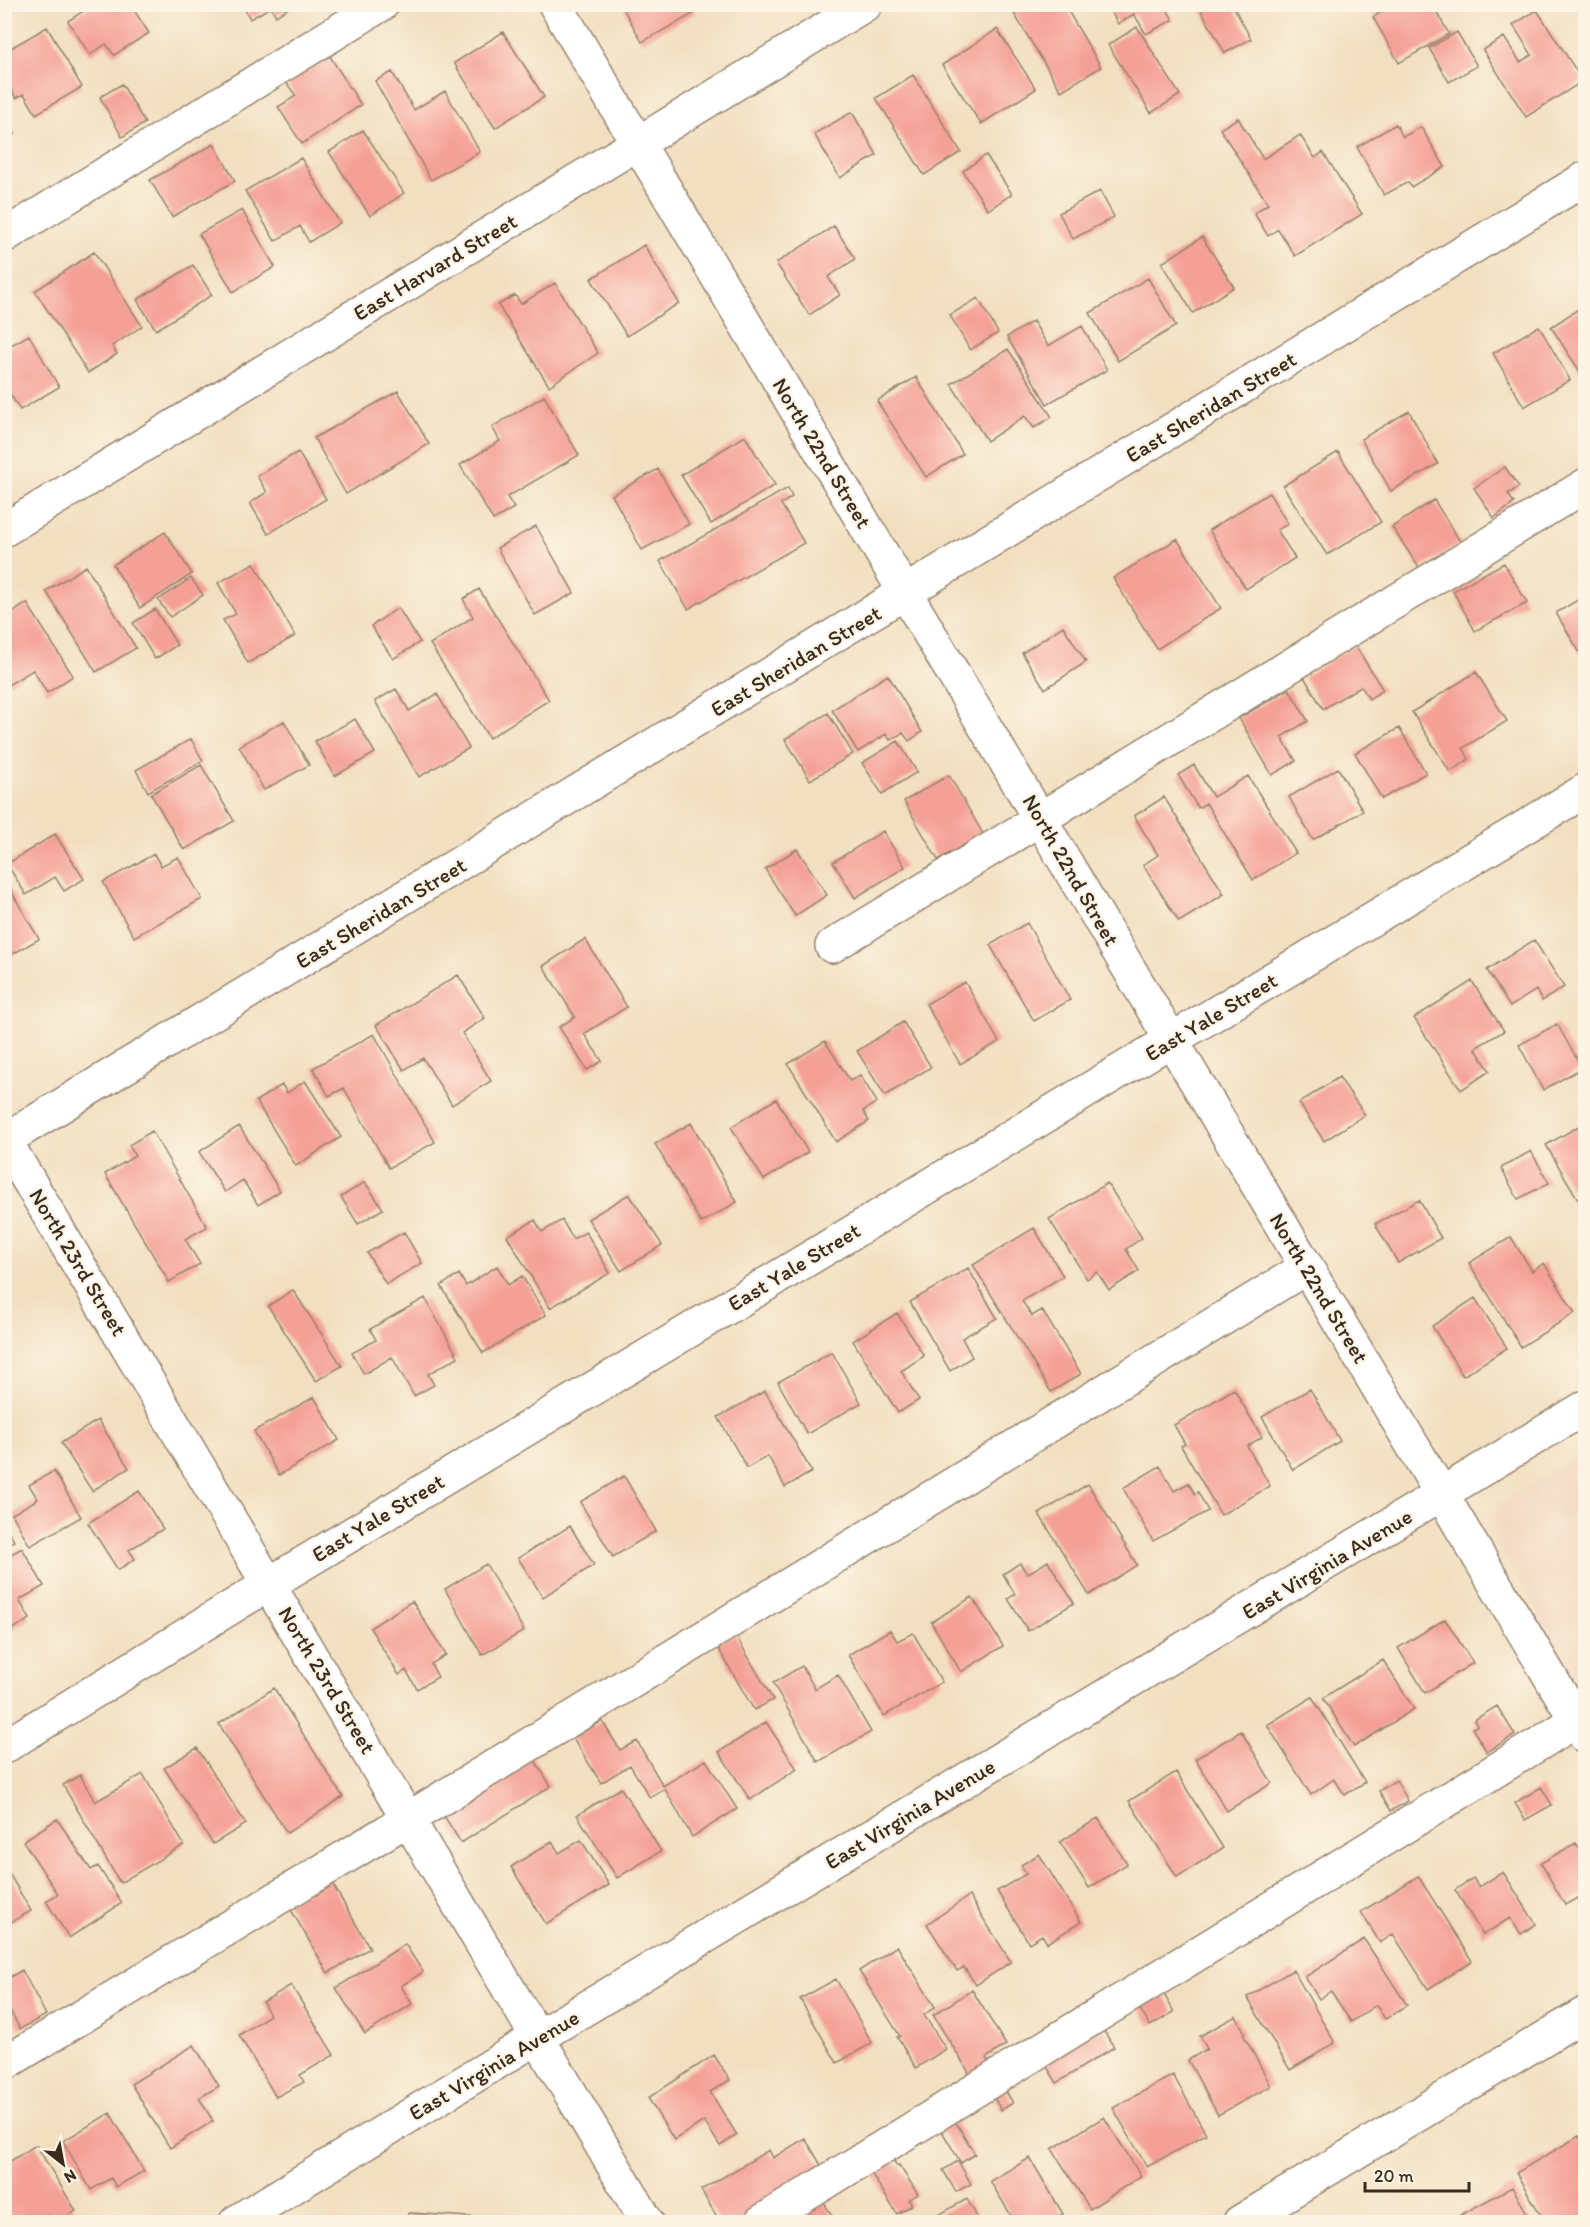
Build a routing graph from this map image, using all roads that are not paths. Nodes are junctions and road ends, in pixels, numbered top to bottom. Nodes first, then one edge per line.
1 (382, 4) edge
2 (555, 4) edge
3 (866, 4) edge
4 (637, 143) junction
5 (1586, 178) edge
6 (4, 236) edge
7 (1586, 485) edge
8 (4, 530) edge
9 (906, 594) junction
10 (1586, 790) edge
11 (1042, 819) junction
12 (832, 946) dead end
13 (1171, 1041) junction
14 (5, 1140) edge
15 (1306, 1267) junction
16 (1586, 1407) edge
17 (1442, 1495) junction
18 (269, 1584) junction
19 (1581, 1729) edge
20 (4, 1747) edge
21 (408, 1819) junction
22 (1586, 2013) edge
23 (538, 2037) junction
24 (4, 2064) edge
25 (236, 2223) edge
26 (647, 2223) edge
27 (761, 2223) edge
28 (1240, 2223) edge

1 - 6 street
2 - 4 street, North 22nd Street
3 - 4 street, East Harvard Street
4 - 8 street, East Harvard Street
4 - 9 street, North 22nd Street
5 - 9 street, East Sheridan Street
7 - 11 street
9 - 11 street, North 22nd Street
9 - 14 street, East Sheridan Street
10 - 13 street, East Yale Street
11 - 12 street
11 - 13 street, North 22nd Street
13 - 15 street, North 22nd Street
13 - 18 street, East Yale Street
14 - 18 street, North 23rd Street
15 - 17 street, North 22nd Street
15 - 21 street
16 - 17 street, East Virginia Avenue
17 - 19 street, North 22nd Street
17 - 23 street, East Virginia Avenue
18 - 20 street, East Yale Street
18 - 21 street, North 23rd Street
19 - 27 street
21 - 23 street, North 23rd Street
21 - 24 street
22 - 28 street
23 - 25 street, East Virginia Avenue
23 - 26 street, North 23rd Street

